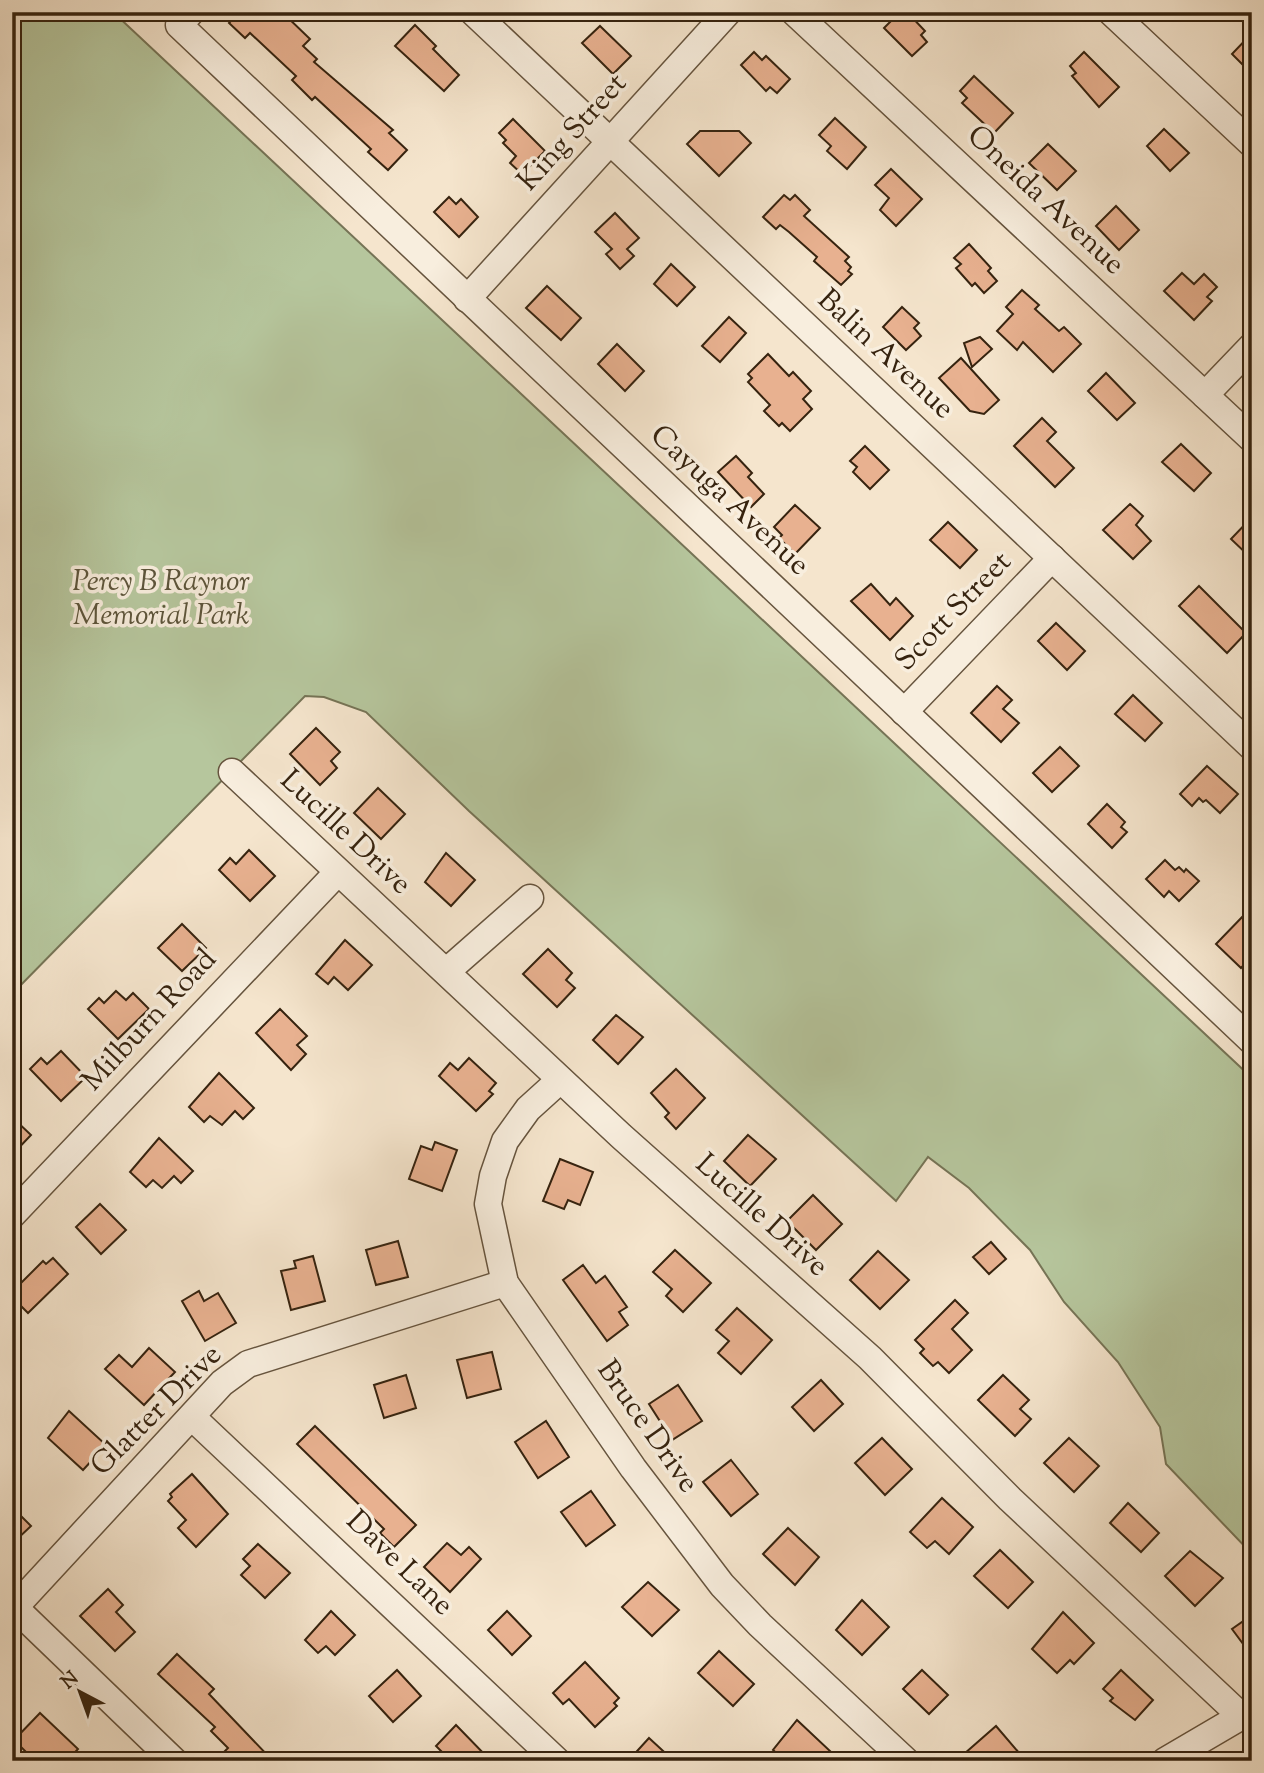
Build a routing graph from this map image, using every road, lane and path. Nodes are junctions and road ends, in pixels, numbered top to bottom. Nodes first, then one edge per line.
1 (473, 12) edge
2 (728, 12) edge
3 (793, 12) edge
4 (1111, 12) edge
5 (185, 19) edge
6 (610, 142) junction
7 (1252, 144) edge
8 (467, 299) junction
9 (1252, 346) edge
10 (1205, 396) junction
11 (1252, 439) edge
12 (1052, 558) junction
13 (904, 712) junction
14 (1252, 747) edge
15 (232, 772) dead end
16 (337, 873) junction
17 (530, 898) dead end
18 (447, 971) junction
19 (1243, 1033) edge
20 (559, 1080) junction
21 (12, 1215) edge
22 (505, 1283) junction
23 (192, 1417) junction
24 (13, 1606) edge
25 (1246, 1713) edge
26 (174, 1761) edge
27 (557, 1761) edge
28 (906, 1761) edge
29 (1165, 1761) edge

1 - 6 street, Balin Avenue
2 - 6 street, King Street
3 - 10 street, Oneida Avenue
4 - 7 street
5 - 8 street, Cayuga Avenue
6 - 8 street, King Street
6 - 12 street, Balin Avenue
8 - 13 street, Cayuga Avenue
9 - 10 street
10 - 11 street, Oneida Avenue
12 - 13 street, Scott Street
12 - 14 street, Balin Avenue
13 - 19 street, Cayuga Avenue
15 - 16 street, Lucille Drive
16 - 18 street, Lucille Drive
16 - 21 street, Milburn Road
17 - 18 street
18 - 20 street, Lucille Drive
20 - 22 street, Bruce Drive
20 - 25 street, Lucille Drive
22 - 23 street, Glatter Drive
22 - 28 street, Bruce Drive
23 - 24 street, Glatter Drive
23 - 27 street, Dave Lane
24 - 26 street
25 - 29 street

